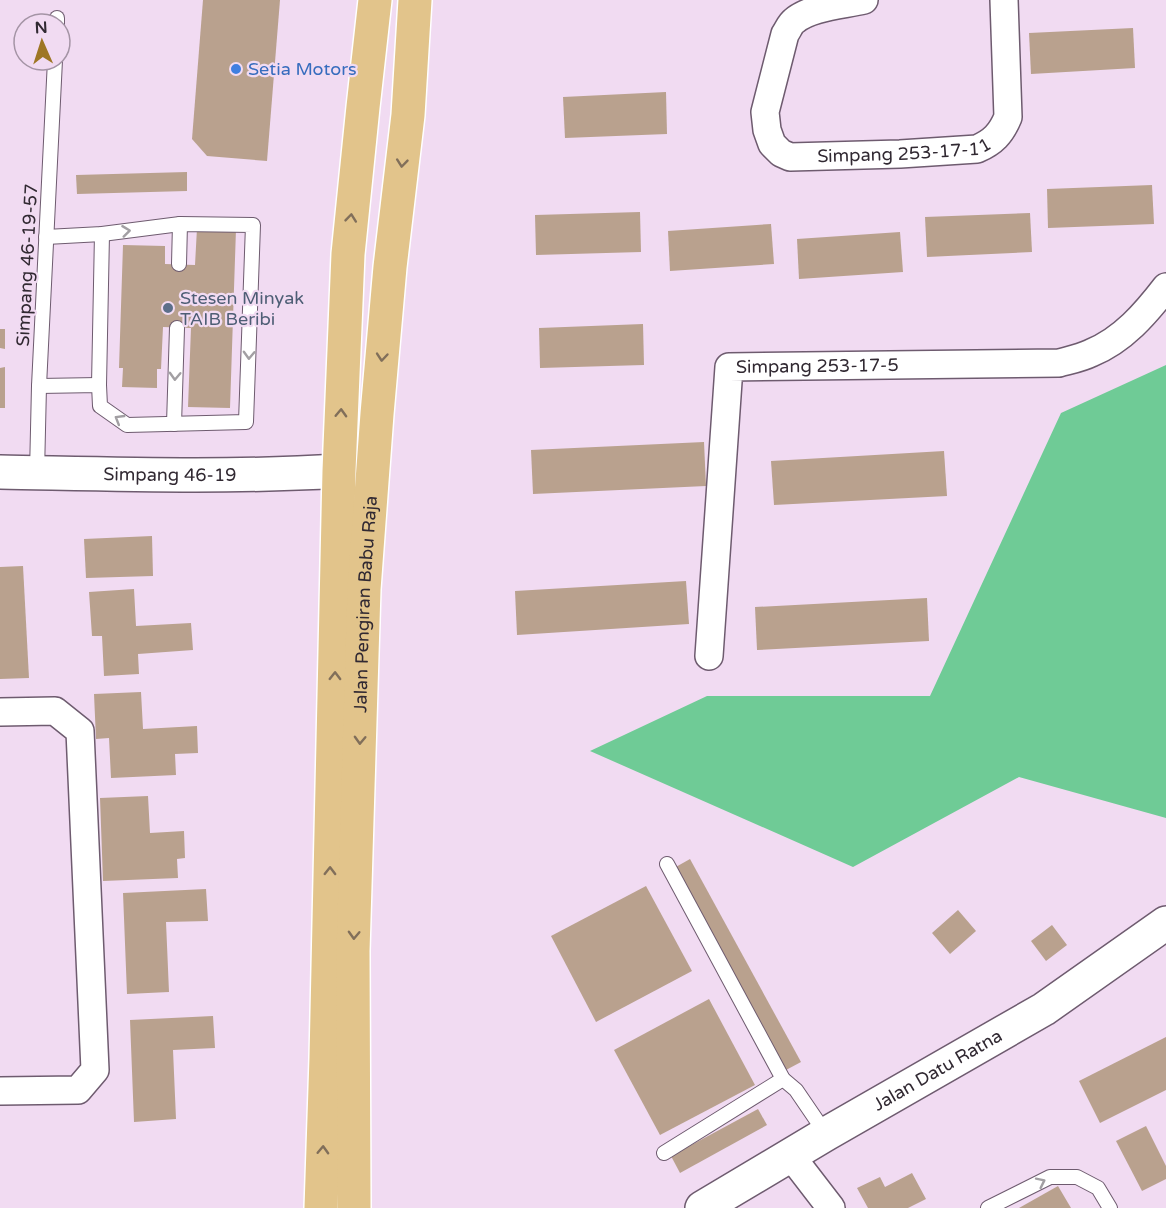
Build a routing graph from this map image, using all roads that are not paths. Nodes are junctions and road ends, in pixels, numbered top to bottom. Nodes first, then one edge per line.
1 (357, 0) edge
2 (375, 0) edge
3 (415, 0) edge
4 (440, 0) edge
5 (864, 0) edge
6 (1004, 0) edge
7 (54, 72) edge
8 (363, 107) junction
9 (408, 115) junction
10 (180, 224) junction
11 (102, 234) junction
12 (46, 237) junction
13 (179, 264) dead end
14 (1166, 287) edge
15 (177, 328) dead end
16 (99, 385) junction
17 (39, 386) junction
18 (174, 424) junction
19 (339, 471) junction
20 (0, 472) edge
21 (37, 473) junction
22 (709, 656) dead end
23 (0, 712) edge
24 (666, 864) dead end
25 (1166, 923) edge
26 (783, 1079) junction
27 (0, 1091) edge
28 (826, 1134) junction
29 (664, 1152) dead end
30 (790, 1156) junction
31 (321, 1208) edge
32 (354, 1208) edge
33 (702, 1208) edge
34 (831, 1208) edge
35 (988, 1208) edge
36 (1110, 1208) edge

1 - 8 main road
2 - 8 main road, Jalan Pengiran Babu Raja
3 - 9 main road, Jalan Pengiran Babu Raja
4 - 9 main road
5 - 6 street, Simpang 253-17-11
7 - 12 lane, Simpang 46-19-57
19 -> 8 main road, Jalan Pengiran Babu Raja
9 -> 32 main road, Jalan Pengiran Babu Raja
11 -> 10 lane
10 - 13 lane
10 -> 18 lane
11 - 12 lane
11 - 16 lane
12 - 17 lane, Simpang 46-19-57
14 - 22 street, Simpang 253-17-5
15 -> 18 lane
16 - 17 lane
18 -> 16 lane
17 - 21 lane, Simpang 46-19-57
19 - 21 main road, Simpang 46-19
31 -> 19 main road, Jalan Pengiran Babu Raja
20 - 21 main road, Simpang 46-19
23 - 27 street
24 - 26 lane
25 - 28 main road, Jalan Datu Ratna
26 - 28 lane
26 - 29 lane
28 - 30 main road, Jalan Datu Ratna
30 - 33 main road, Jalan Datu Ratna
30 - 34 street
35 -> 36 lane

